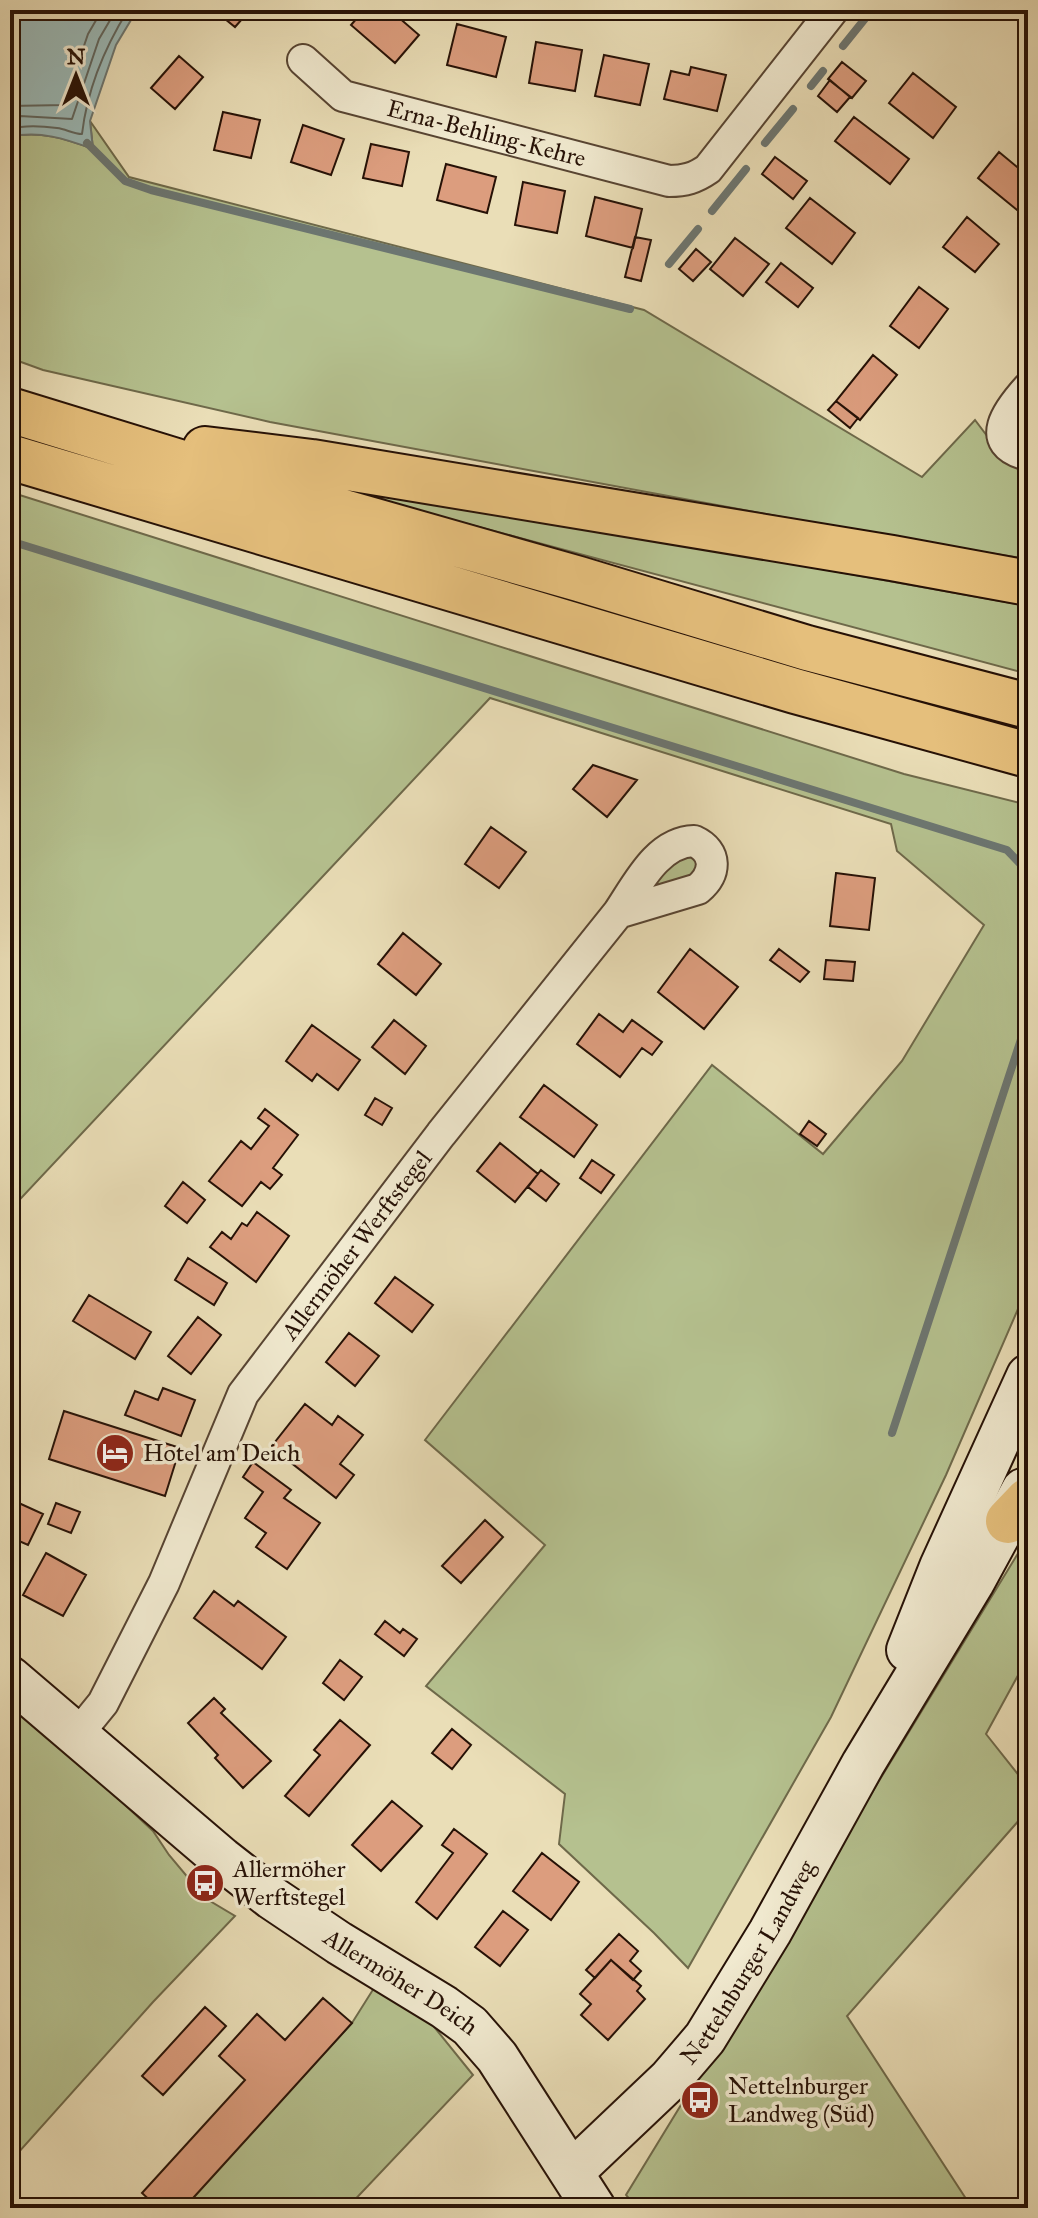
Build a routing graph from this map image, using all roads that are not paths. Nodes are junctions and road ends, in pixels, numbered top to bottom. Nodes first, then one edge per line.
1 (833, 10) edge
2 (303, 60) dead end
3 (1028, 388) edge
4 (10, 410) edge
5 (86, 434) junction
6 (1028, 455) edge
7 (10, 457) edge
8 (1028, 583) edge
9 (1028, 706) edge
10 (1028, 755) edge
11 (618, 913) dead end
12 (1028, 1376) edge
13 (1028, 1481) edge
14 (1018, 1510) edge
15 (10, 1678) edge
16 (77, 1735) junction
17 (863, 1764) junction
18 (572, 2172) junction
19 (594, 2208) edge

1 - 2 street, Erna-Behling-Kehre
3 - 6 street
4 - 5 highway
5 - 8 highway
5 - 9 highway
7 - 10 highway
11 - 16 street, Allermöher Werftstegel
12 - 17 street, Nettelnburger Landweg
13 - 14 street, Nettelnburger Landweg
14 - 17 street, Nettelnburger Landweg
15 - 16 street, Allermöher Deich
16 - 18 street, Allermöher Deich
17 - 18 street, Nettelnburger Landweg
18 - 19 street, Allermöher Deich

